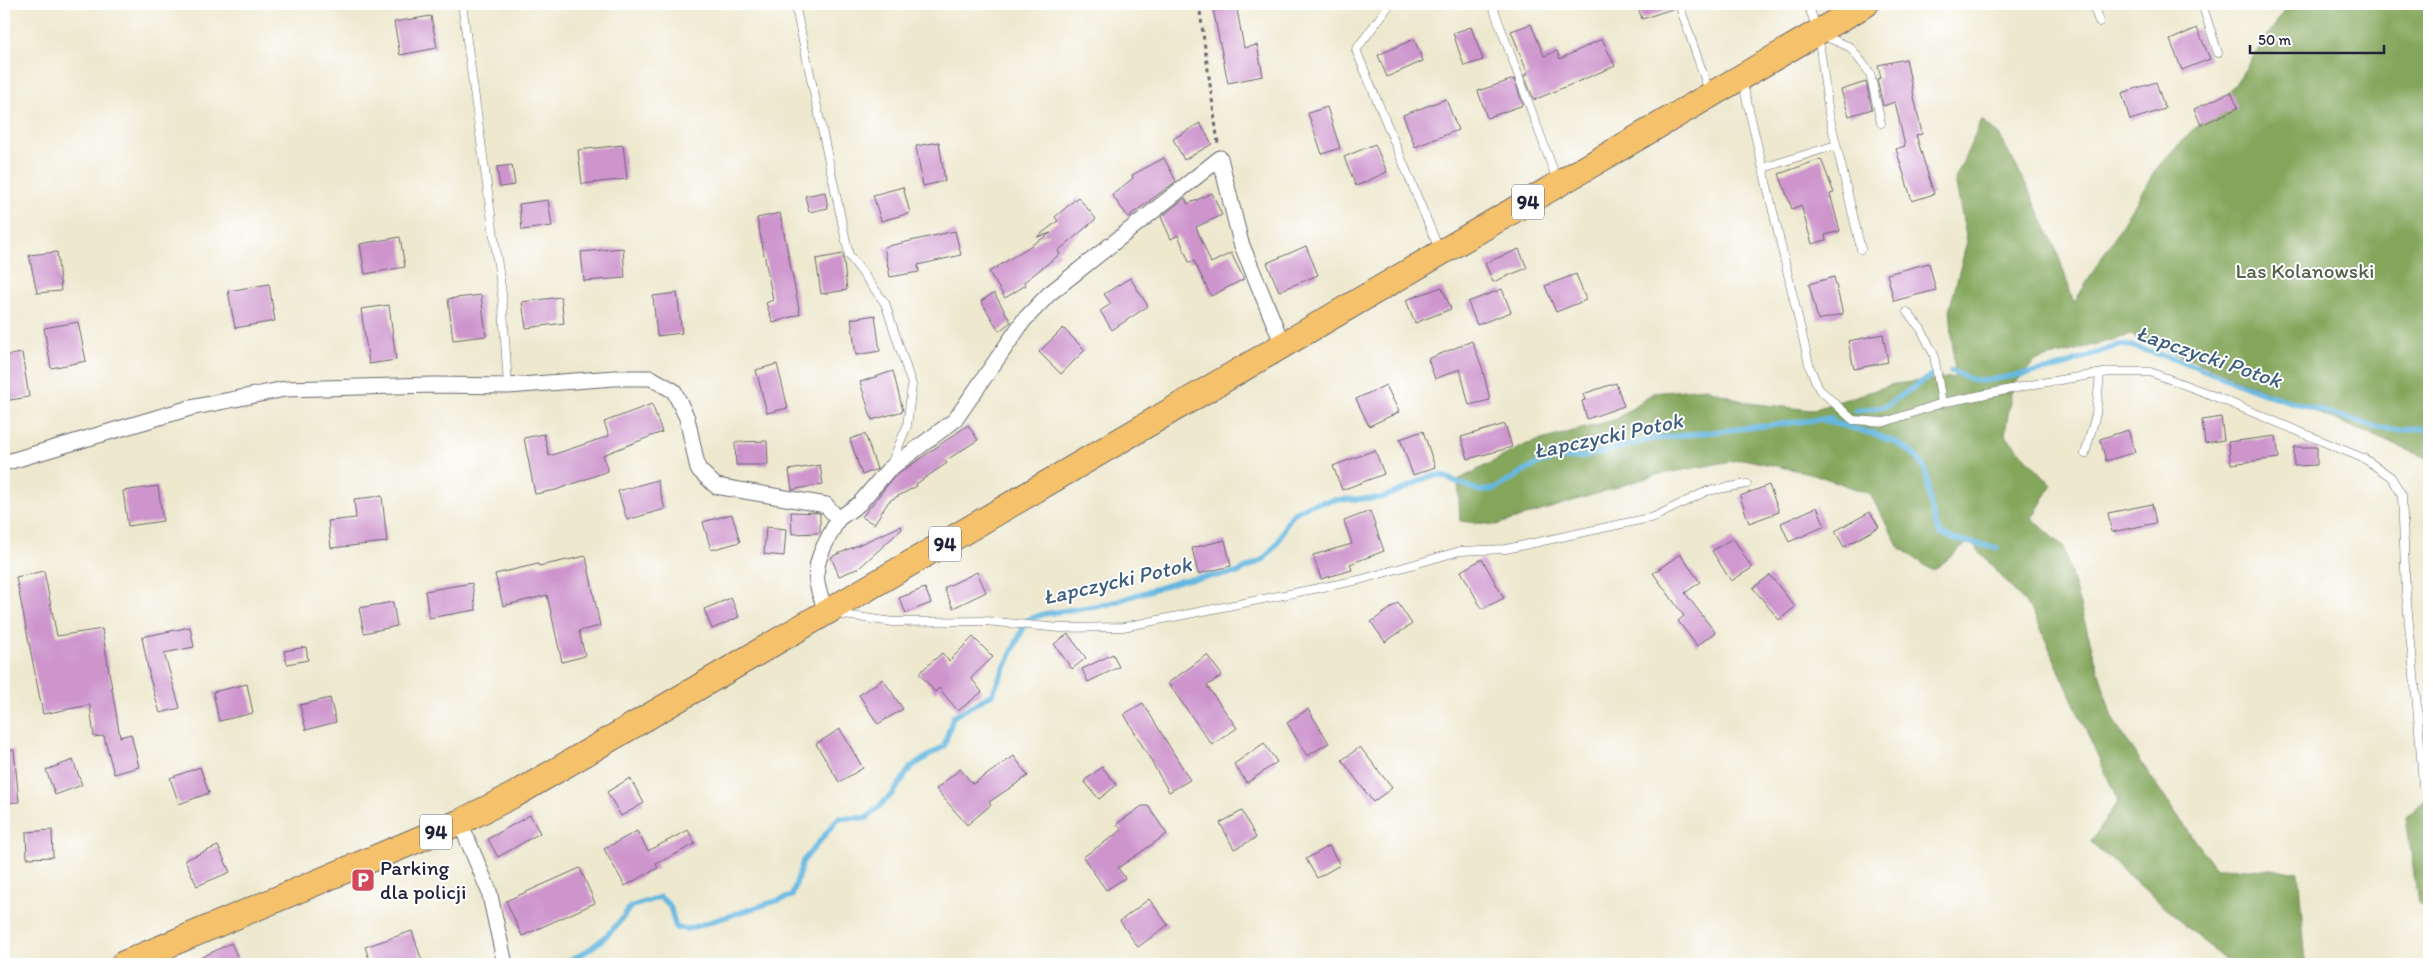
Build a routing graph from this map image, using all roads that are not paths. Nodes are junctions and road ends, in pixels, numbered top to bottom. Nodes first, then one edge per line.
1 (462, 4) edge
2 (795, 4) edge
3 (1390, 4) edge
4 (1492, 4) edge
5 (1679, 4) edge
6 (1808, 4) edge
7 (1866, 4) edge
8 (2094, 4) edge
9 (2202, 4) edge
10 (2099, 22) dead end
11 (1818, 33) junction
12 (2218, 53) dead end
13 (1741, 78) junction
14 (1711, 96) junction
15 (1881, 123) dead end
16 (1836, 145) junction
17 (1762, 168) junction
18 (1559, 184) junction
19 (1860, 249) dead end
20 (1441, 254) junction
21 (1907, 312) dead end
22 (1283, 345) junction
23 (2100, 374) junction
24 (508, 386) junction
25 (1942, 403) junction
26 (2085, 454) dead end
27 (4, 463) edge
28 (888, 470) junction
29 (1748, 484) dead end
30 (838, 518) junction
31 (828, 612) junction
32 (2423, 785) dead end
33 (460, 822) junction
34 (504, 962) edge
35 (123, 964) edge

1 - 24 lane
2 - 28 lane
3 - 20 lane
4 - 18 lane
5 - 14 lane
6 - 11 lane
7 - 11 main road, 94
8 - 10 lane
9 - 12 lane
11 - 13 main road, 94
11 - 15 lane
11 - 16 lane
13 - 14 main road, 94
13 - 17 lane
14 - 18 main road, 94
16 - 17 lane
16 - 19 lane
17 - 25 lane
18 - 20 main road, 94
20 - 22 main road, 94
21 - 25 lane
22 - 28 street
22 - 31 main road, 94
23 - 25 lane
23 - 26 lane
23 - 32 lane
24 - 27 street
24 - 30 street
28 - 30 street
29 - 31 lane
30 - 31 street
31 - 33 main road, 94
33 - 34 street
33 - 35 main road, 94

